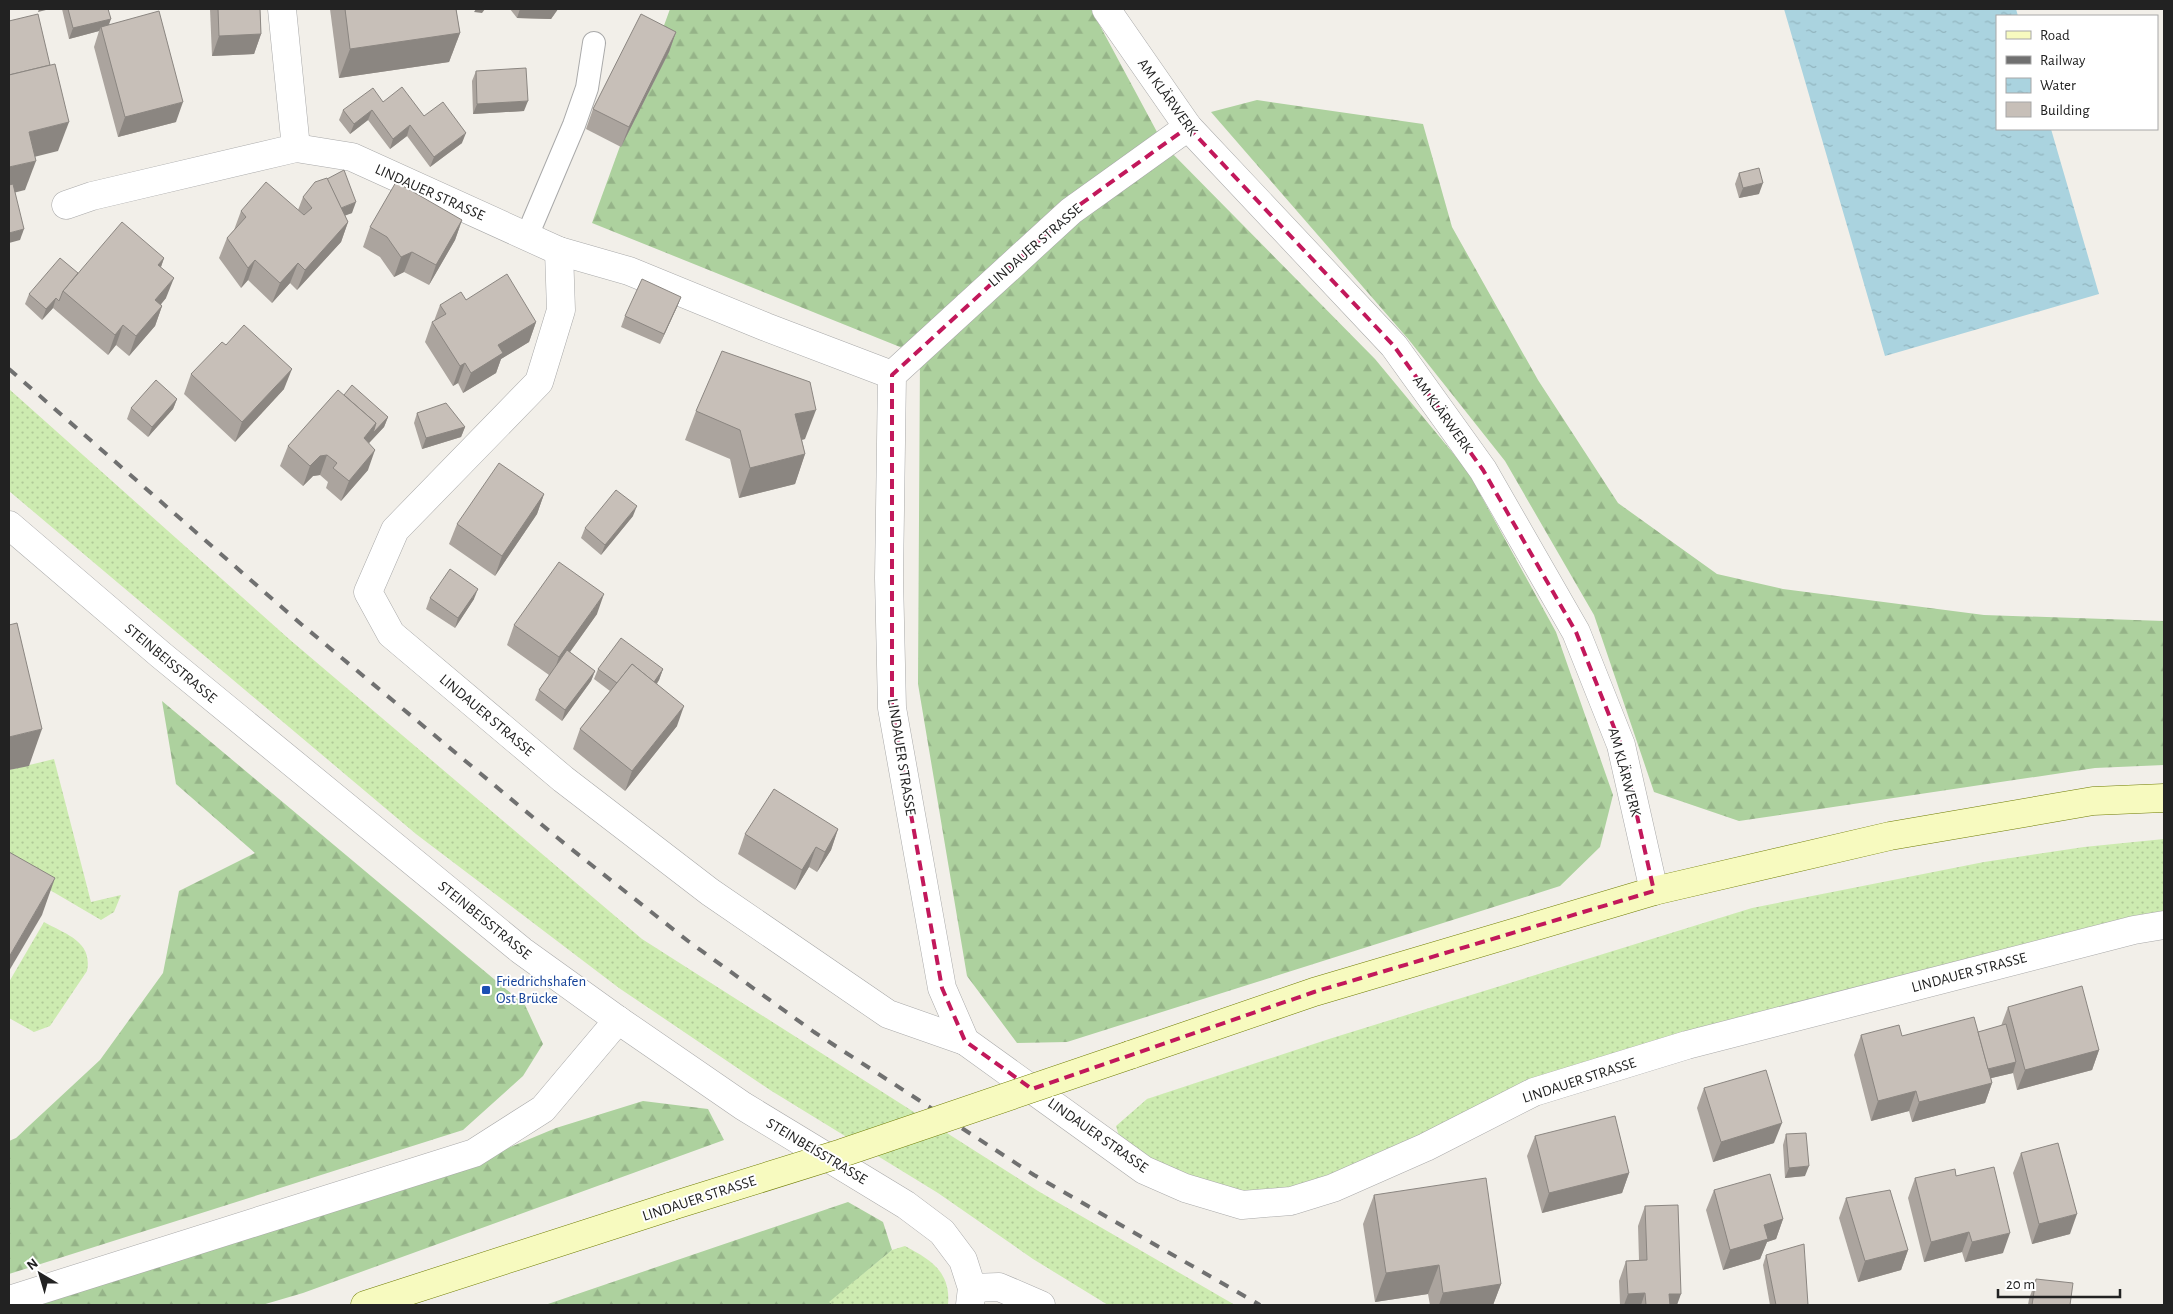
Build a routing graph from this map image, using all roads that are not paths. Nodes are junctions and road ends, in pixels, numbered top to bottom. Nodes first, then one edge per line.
1 (282, 9) edge
2 (1106, 9) edge
3 (594, 43) dead end
4 (1188, 127) junction
5 (296, 148) junction
6 (66, 205) dead end
7 (528, 236) junction
8 (559, 251) junction
9 (892, 375) junction
10 (9, 525) edge
11 (2164, 798) edge
12 (1654, 891) junction
13 (2164, 925) edge
14 (618, 1020) junction
15 (965, 1041) junction
16 (971, 1297) edge
17 (9, 1300) edge
18 (365, 1305) edge
19 (1041, 1305) edge

1 - 5 street
2 - 4 street, AM KLÄRWERK
3 - 7 lane
4 - 9 street, LINDAUER STRASSE
4 - 12 street, AM KLÄRWERK
5 - 6 street, LINDAUER STRASSE
5 - 7 street, LINDAUER STRASSE
7 - 8 street, LINDAUER STRASSE
8 - 9 street, LINDAUER STRASSE
8 - 15 street, LINDAUER STRASSE
9 - 15 street, LINDAUER STRASSE
10 - 14 street, STEINBEISSTRASSE
11 - 12 main road, LINDAUER STRASSE
12 - 18 main road, LINDAUER STRASSE, bridge
13 - 15 street, LINDAUER STRASSE
14 - 16 street, STEINBEISSTRASSE
14 - 17 street
16 - 19 street

